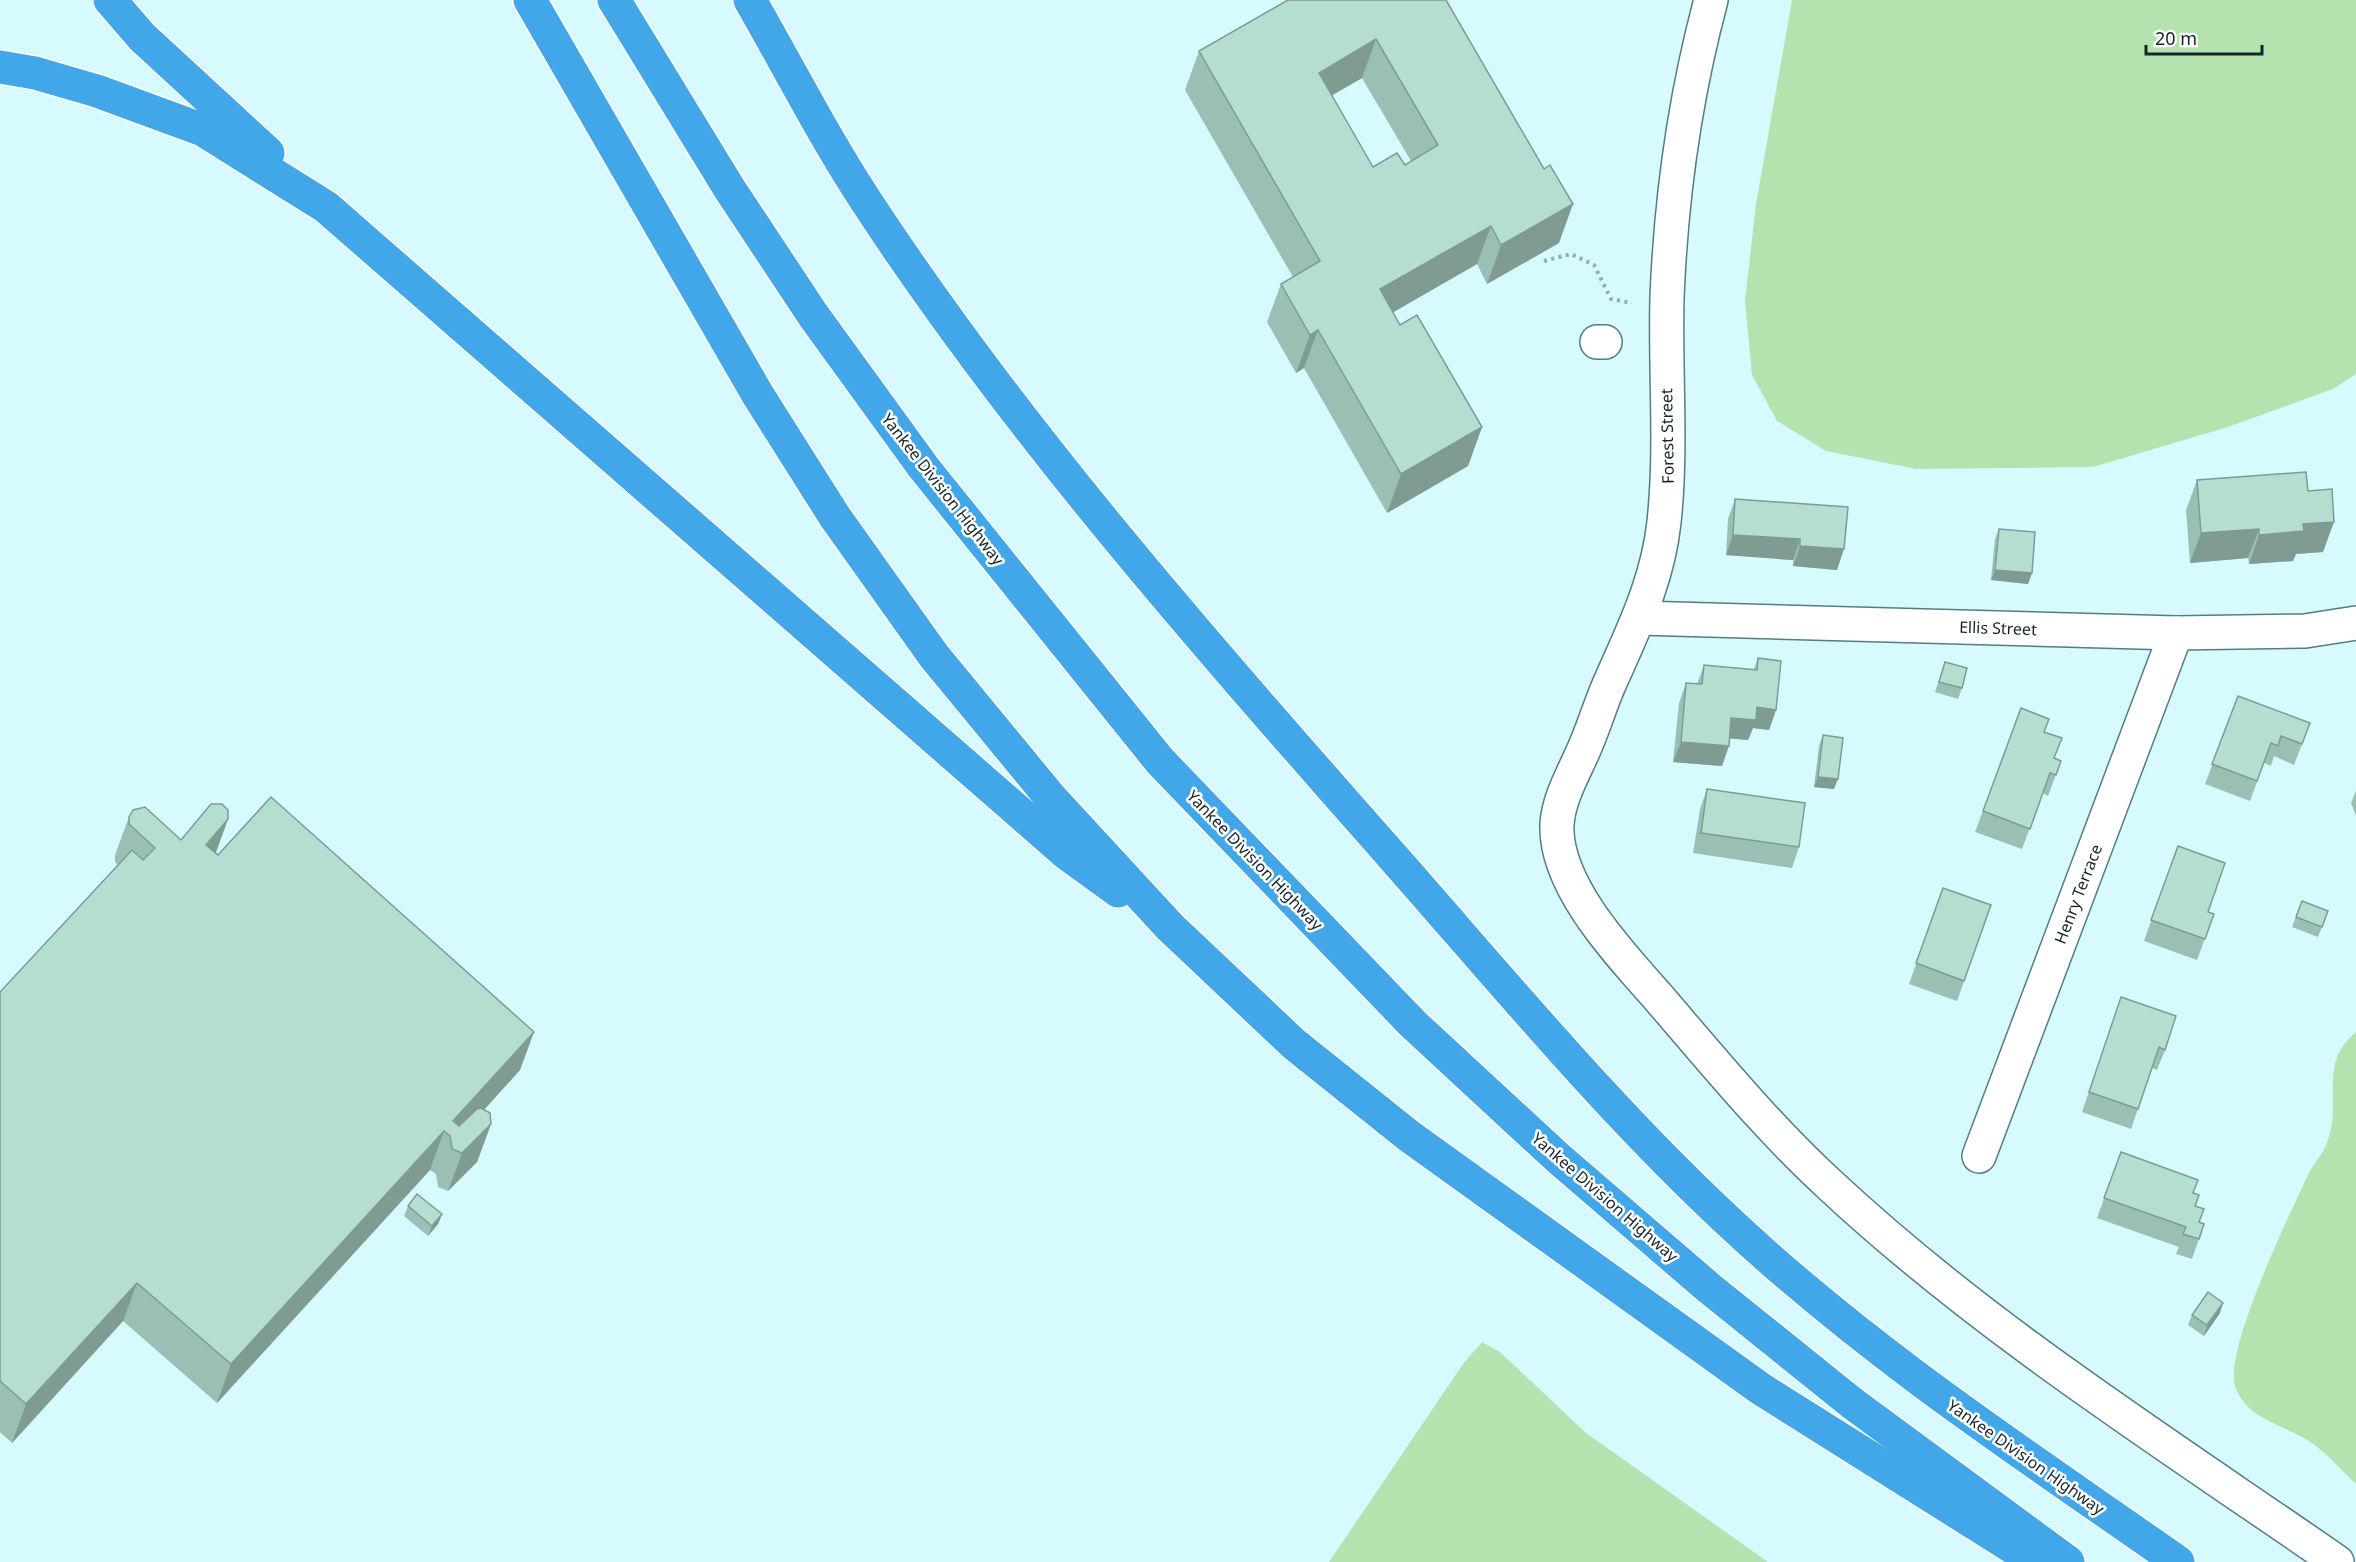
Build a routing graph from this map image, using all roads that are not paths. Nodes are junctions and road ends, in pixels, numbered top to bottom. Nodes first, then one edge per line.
1 (110, 0) edge
2 (530, 0) edge
3 (614, 0) edge
4 (750, 0) edge
5 (1711, 0) edge
6 (0, 67) edge
7 (326, 207) junction
8 (1639, 618) junction
9 (2356, 623) edge
10 (2176, 633) junction
11 (1185, 941) junction
12 (1979, 1156) dead end
13 (2036, 1562) edge
14 (2068, 1562) edge
15 (2178, 1562) edge
16 (2337, 1562) edge

1 - 7 highway
2 - 11 highway
3 - 14 highway, Yankee Division Highway
4 - 15 highway, Yankee Division Highway
5 - 8 street, Forest Street
6 - 7 highway
7 - 11 highway
8 - 10 street, Ellis Street
8 - 16 street, Forest Street
9 - 10 street, Ellis Street
10 - 12 street, Henry Terrace
11 - 13 highway

